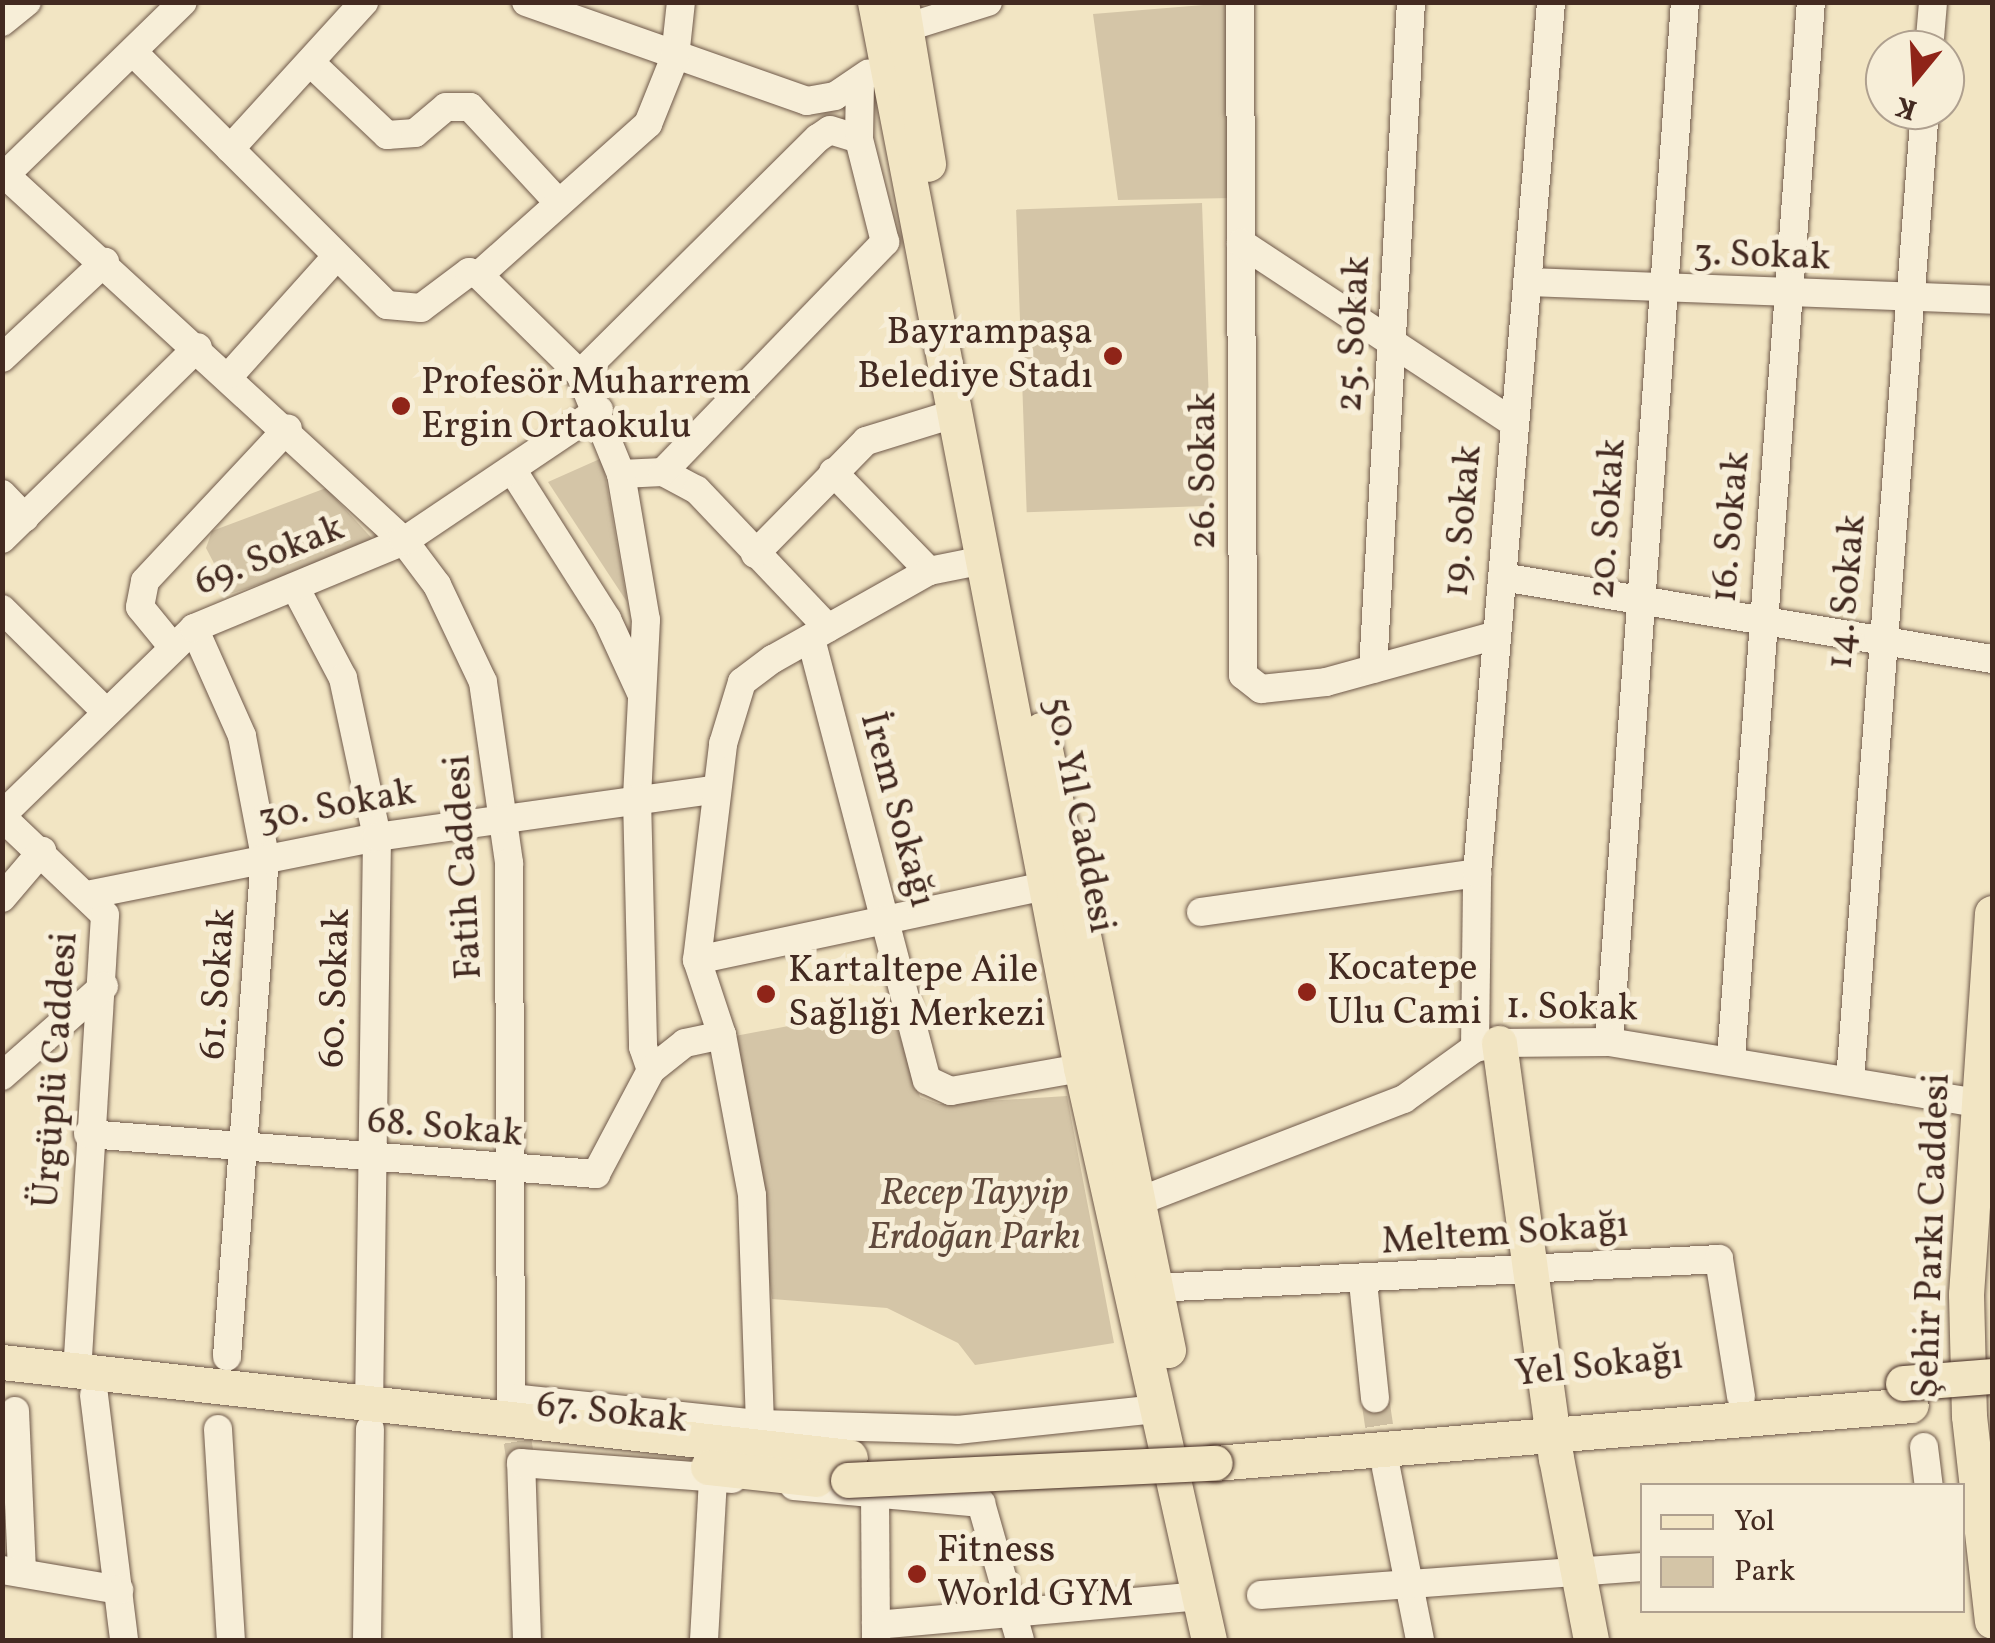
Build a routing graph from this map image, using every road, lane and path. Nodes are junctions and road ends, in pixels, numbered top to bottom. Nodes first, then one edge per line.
1 (26, 2) edge
2 (183, 2) edge
3 (364, 2) edge
4 (526, 2) edge
5 (681, 2) edge
6 (875, 2) edge
7 (988, 2) edge
8 (1240, 2) edge
9 (1411, 2) edge
10 (1551, 2) edge
11 (1684, 2) edge
12 (1812, 2) edge
13 (1933, 2) edge
14 (2, 22) edge
15 (897, 28) edge
16 (1931, 30) edge
17 (134, 53) junction
18 (674, 57) junction
19 (313, 65) junction
20 (860, 83) junction
21 (1924, 130) edge
22 (859, 139) junction
23 (230, 149) junction
24 (4, 175) edge
25 (558, 202) junction
26 (886, 242) junction
27 (1241, 242) junction
28 (936, 254) junction
29 (336, 256) junction
30 (106, 262) junction
31 (479, 275) junction
32 (1530, 282) junction
33 (1665, 291) junction
34 (1790, 297) junction
35 (1911, 299) junction
36 (1992, 300) edge
37 (198, 347) junction
38 (1392, 348) junction
39 (2, 358) edge
40 (231, 374) junction
41 (580, 374) junction
42 (598, 410) junction
43 (954, 414) junction
44 (1514, 423) junction
45 (288, 428) junction
46 (664, 472) junction
47 (833, 472) junction
48 (515, 474) junction
49 (621, 474) junction
50 (2, 494) edge
51 (25, 518) junction
52 (2, 540) edge
53 (404, 540) junction
54 (755, 554) junction
55 (984, 560) junction
56 (929, 572) junction
57 (1502, 578) junction
58 (295, 587) junction
59 (1640, 604) junction
60 (2, 609) edge
61 (1761, 624) junction
62 (820, 633) junction
63 (1496, 635) junction
64 (182, 637) junction
65 (1881, 643) junction
66 (1992, 659) edge
67 (1373, 669) junction
68 (645, 704) junction
69 (106, 711) junction
70 (717, 790) junction
71 (636, 798) junction
72 (2, 816) edge
73 (507, 816) junction
74 (378, 837) junction
75 (42, 851) junction
76 (265, 858) junction
77 (1477, 873) junction
78 (1050, 885) junction
79 (92, 894) junction
80 (2, 898) edge
81 (1201, 912) dead end
82 (1992, 914) edge
83 (888, 922) junction
84 (696, 960) junction
85 (104, 986) junction
86 (722, 1035) junction
87 (1610, 1042) junction
88 (1487, 1046) junction
89 (1731, 1058) junction
90 (1081, 1068) junction
91 (652, 1070) junction
92 (2, 1076) edge
93 (1850, 1080) junction
94 (1978, 1103) junction
95 (88, 1134) junction
96 (245, 1149) junction
97 (368, 1160) junction
98 (514, 1174) junction
99 (1137, 1202) junction
100 (1992, 1218) edge
101 (1533, 1272) junction
102 (1990, 1276) edge
103 (1363, 1282) junction
104 (1154, 1288) junction
105 (228, 1357) dead end
106 (2, 1362) edge
107 (1992, 1376) edge
108 (86, 1383) junction
109 (1992, 1384) edge
110 (1907, 1394) junction
111 (1741, 1396) junction
112 (9, 1397) edge
113 (1375, 1398) tunnel mouth
114 (1992, 1398) edge
115 (1156, 1409) junction
116 (370, 1418) junction
117 (760, 1424) junction
118 (1552, 1427) junction
119 (218, 1429) dead end
120 (1924, 1447) dead end
121 (1215, 1452) joint
122 (1386, 1468) tunnel mouth
123 (858, 1476) junction
124 (714, 1478) junction
125 (1929, 1483) edge
126 (1640, 1567) edge
127 (12, 1572) edge
128 (1575, 1572) junction
129 (1408, 1584) junction
130 (119, 1590) junction
131 (1261, 1595) dead end
132 (1198, 1596) junction
133 (1992, 1622) edge
134 (1017, 1629) edge
135 (876, 1633) edge
136 (124, 1640) edge
137 (231, 1640) edge
138 (367, 1640) edge
139 (526, 1640) edge
140 (704, 1640) edge
141 (1209, 1640) edge
142 (1232, 1640) edge
143 (1420, 1640) edge
144 (1591, 1640) edge

1 - 14 street
2 - 17 street
3 - 19 street
4 - 18 street
5 - 18 street
6 - 15 main road, 50. Yıl Caddesi
7 - 15 street
8 - 27 street, 26. Sokak
9 - 38 street, 25. Sokak
10 - 32 street, 19. Sokak
11 - 33 street, 20. Sokak
12 - 34 street, 16. Sokak
13 - 16 street
15 - 20 street
15 - 28 main road, 50. Yıl Caddesi
17 - 23 street
17 - 24 street
18 - 20 street
18 - 25 street
19 - 23 street
19 - 25 street
20 - 22 street
21 - 35 street, 14. Sokak
22 - 26 street
22 - 41 street
23 - 29 street
24 - 30 street, Fatih Caddesi
25 - 31 street
26 - 28 street
26 - 46 street
27 - 38 street
27 - 67 street, 26. Sokak
28 - 43 main road, 50. Yıl Caddesi
28 - 99 main road, 50. Yıl Caddesi
29 - 31 street
29 - 40 street
30 - 37 street, Fatih Caddesi
30 - 39 street
31 - 41 street
32 - 33 street, 3. Sokak
32 - 44 street, 19. Sokak
33 - 34 street, 3. Sokak
33 - 59 street, 20. Sokak
34 - 35 street, 3. Sokak
34 - 61 street, 16. Sokak
35 - 36 street, 3. Sokak
35 - 65 street, 14. Sokak
37 - 40 street, Fatih Caddesi
37 - 51 street
38 - 44 street
38 - 67 street, 25. Sokak
40 - 45 street, Fatih Caddesi
41 - 42 street
42 - 48 street, 69. Sokak
42 - 49 street
43 - 47 street
43 - 55 main road, 50. Yıl Caddesi
44 - 57 street, 19. Sokak
45 - 53 street, Fatih Caddesi
45 - 64 street, 61. Sokak
46 - 49 street
46 - 54 street
47 - 54 street
47 - 56 street
48 - 53 street, 69. Sokak
48 - 68 street
49 - 68 street
50 - 51 street
51 - 52 street
53 - 58 street, 69. Sokak
53 - 73 street, Fatih Caddesi
54 - 62 street
55 - 56 street
55 - 78 main road, 50. Yıl Caddesi
56 - 62 street
57 - 59 street
57 - 63 street, 19. Sokak
58 - 64 street, 69. Sokak
58 - 74 street, 60. Sokak
59 - 61 street
59 - 87 street, 20. Sokak
60 - 69 street
61 - 65 street
61 - 89 street, 16. Sokak
62 - 70 street
62 - 83 street, İrem Sokağı
63 - 67 street, 26. Sokak
63 - 77 street, 19. Sokak
64 - 69 street, 69. Sokak
64 - 76 street, 61. Sokak
65 - 66 street
65 - 93 street, 14. Sokak
68 - 71 street
69 - 72 street, 69. Sokak
70 - 71 street, 30. Sokak
70 - 84 street
71 - 73 street, 30. Sokak
71 - 91 street
72 - 75 street, Ürgüplü Caddesi
73 - 74 street, 30. Sokak
73 - 98 street, Fatih Caddesi
74 - 76 street, 30. Sokak
74 - 97 street, 60. Sokak
75 - 79 street, Ürgüplü Caddesi
75 - 80 street
76 - 79 street, 30. Sokak
76 - 96 street, 61. Sokak
77 - 81 street
77 - 88 street, 19. Sokak
78 - 83 street
78 - 90 main road, 50. Yıl Caddesi
79 - 85 street, Ürgüplü Caddesi
82 - 94 main road, Şehir Parkı Caddesi
83 - 84 street
83 - 90 street, İrem Sokağı
84 - 86 street
85 - 92 street
85 - 95 street, Ürgüplü Caddesi
86 - 91 street, 68. Sokak
86 - 117 street
87 - 88 street, 1. Sokak
87 - 89 street, 1. Sokak
88 - 99 street, 1. Sokak
88 - 101 main road, 19. Sokak
89 - 93 street, 1. Sokak
90 - 115 main road, 50. Yıl Caddesi
91 - 98 street, 68. Sokak
93 - 94 street, 1. Sokak
94 - 133 main road, Şehir Parkı Caddesi
95 - 96 street, 68. Sokak
95 - 108 street, Ürgüplü Caddesi
96 - 97 street, 68. Sokak
96 - 105 street, 61. Sokak
97 - 98 street, 68. Sokak
97 - 116 street, 60. Sokak
98 - 117 street, Fatih Caddesi
99 - 104 main road, 50. Yıl Caddesi
100 - 102 main road, Şehir Parkı Caddesi
101 - 103 street, Meltem Sokağı
101 - 111 street, Meltem Sokağı
101 - 118 main road, 19. Sokak
102 - 109 main road, Şehir Parkı Caddesi
103 - 104 street, Meltem Sokağı
103 - 113 street
104 - 142 main road, 50. Yıl Caddesi
106 - 108 main road, 67. Sokak
107 - 110 main road, Yel Sokağı, bridge
108 - 112 main road, 67. Sokak
108 - 116 main road, 67. Sokak
108 - 130 street, Ürgüplü Caddesi
110 - 111 main road, Yel Sokağı
110 - 114 main road, Yel Sokağı
110 - 118 main road, Yel Sokağı
111 - 118 main road, Yel Sokağı
112 - 127 street
115 - 117 street
115 - 132 main road, 50. Yıl Caddesi
116 - 123 main road, 67. Sokak
116 - 138 street, 60. Sokak
118 - 121 main road, Yel Sokağı
118 - 128 main road, 19. Sokak
119 - 137 street
120 - 125 street
121 - 123 main road, 67. Sokak, bridge
122 - 129 street
123 - 124 street, 67. Sokak
123 - 134 street, 67. Sokak
123 - 135 street
124 - 139 street, 67. Sokak
124 - 140 street
126 - 128 street
127 - 130 street
128 - 129 street
128 - 144 main road, 19. Sokak
129 - 131 street
129 - 143 street
130 - 136 street, Ürgüplü Caddesi
132 - 134 street
132 - 141 main road, 50. Yıl Caddesi
134 - 135 street

